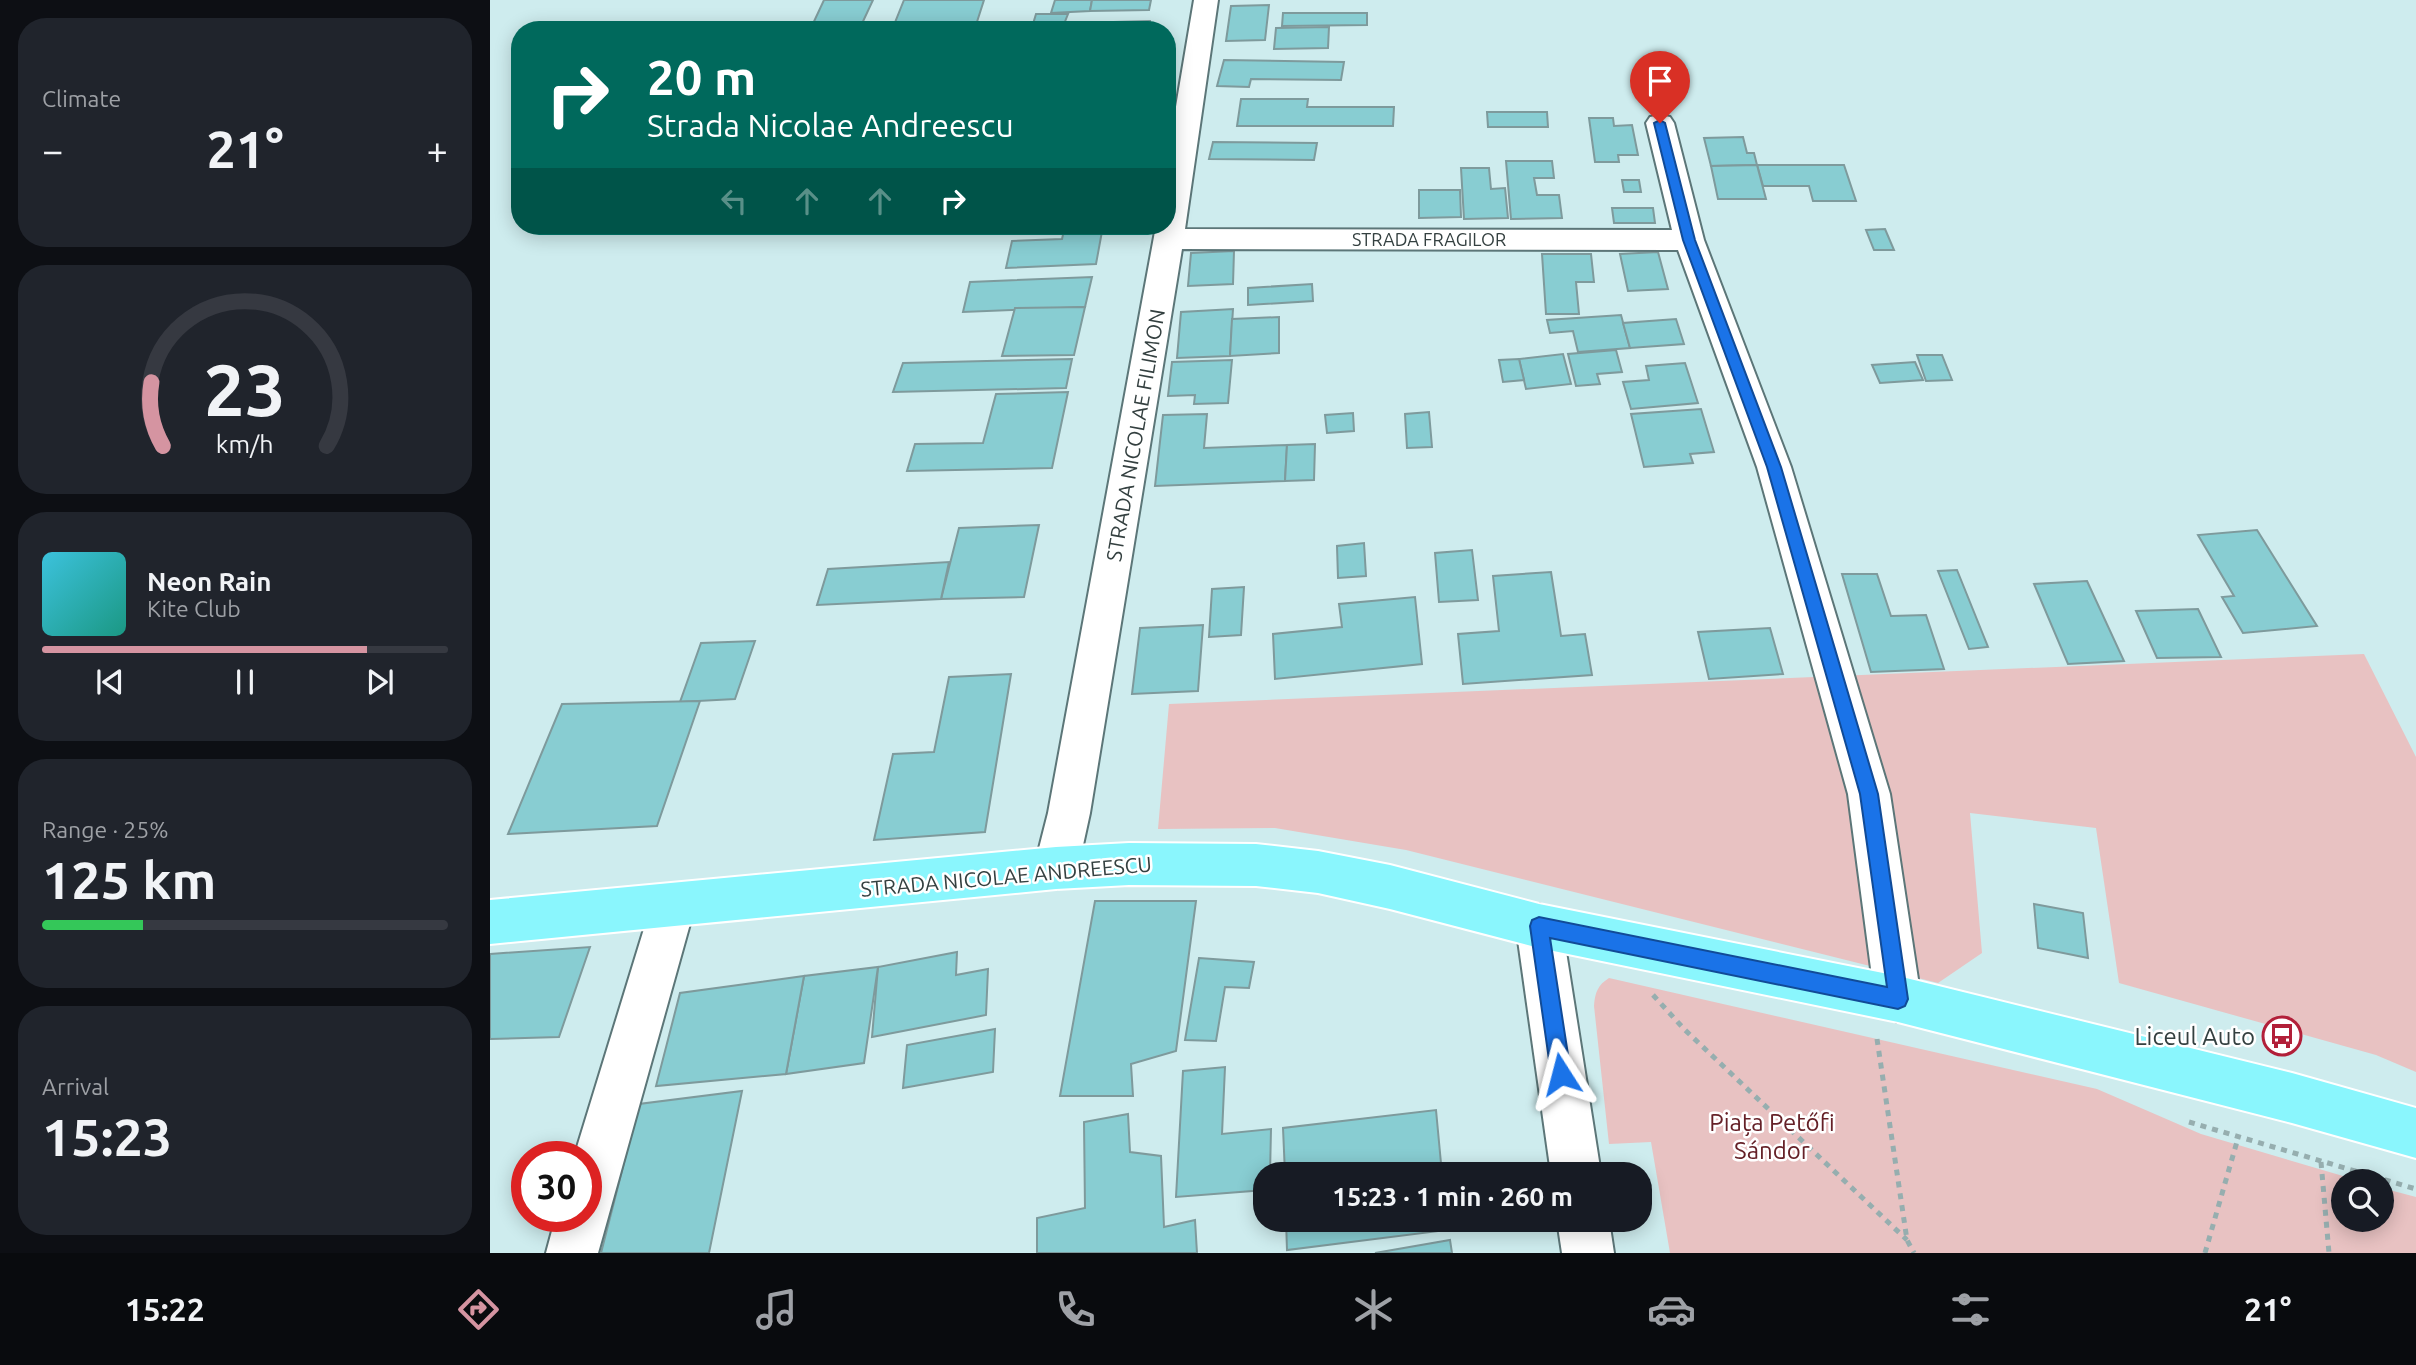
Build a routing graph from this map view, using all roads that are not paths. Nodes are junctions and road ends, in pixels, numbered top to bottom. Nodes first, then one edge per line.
1 (1206, 0) edge
2 (1660, 123) dead end
3 (1176, 194) edge
4 (1170, 235) edge
5 (1169, 239) junction
6 (1689, 240) junction
7 (1056, 869) junction
8 (673, 906) junction
9 (490, 922) edge
10 (1539, 926) junction
11 (1887, 1014) junction
12 (2416, 1133) edge
13 (602, 1148) edge
14 (1574, 1162) edge
15 (578, 1232) edge
16 (1585, 1232) edge
17 (572, 1253) edge
18 (1588, 1253) edge

1 - 3 street, STRADA NICOLAE FILIMON
2 - 6 street
4 - 5 street, STRADA NICOLAE FILIMON
5 - 6 street, STRADA FRAGILOR
5 - 7 street, STRADA NICOLAE FILIMON
6 - 11 street
7 - 8 main road, STRADA NICOLAE ANDREESCU
7 - 10 main road, STRADA NICOLAE ANDREESCU
8 - 9 main road, STRADA NICOLAE ANDREESCU
8 - 13 street
10 - 11 main road, STRADA NICOLAE ANDREESCU
10 - 14 street
11 - 12 main road, STRADA NICOLAE ANDREESCU
15 - 17 street
16 - 18 street

